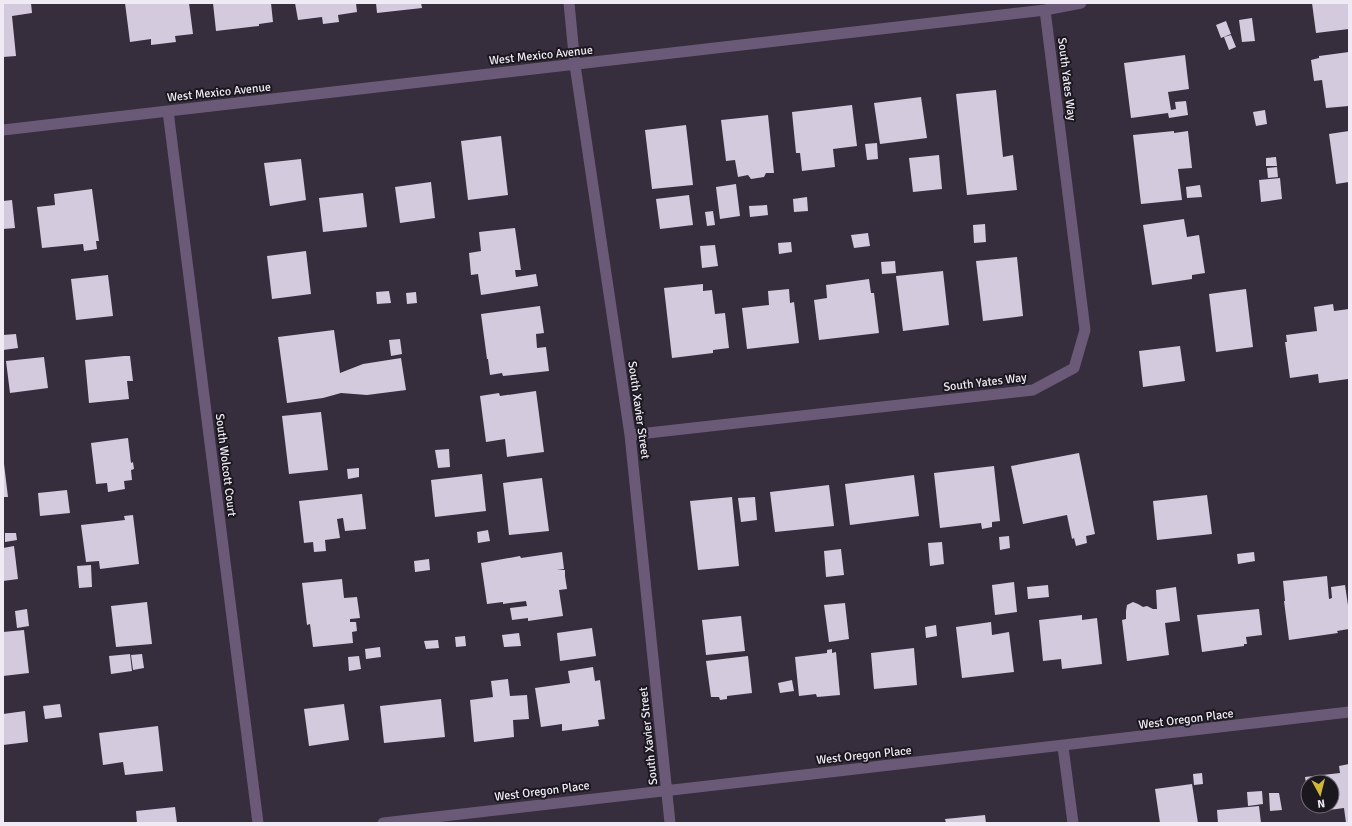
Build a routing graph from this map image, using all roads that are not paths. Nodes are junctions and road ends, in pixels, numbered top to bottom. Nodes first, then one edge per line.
1 (569, 3) edge
2 (1082, 3) edge
3 (1045, 10) junction
4 (575, 65) junction
5 (168, 111) junction
6 (3, 130) edge
7 (630, 435) junction
8 (1349, 712) edge
9 (1063, 747) junction
10 (666, 790) junction
11 (258, 823) edge
12 (383, 823) edge
13 (670, 823) edge
14 (1073, 823) edge

1 - 4 street, South Xavier Street
2 - 3 street, West Mexico Avenue
3 - 4 street, West Mexico Avenue
3 - 7 street, South Yates Way
4 - 5 street, West Mexico Avenue
4 - 7 street, South Xavier Street
5 - 6 street, West Mexico Avenue
5 - 11 street, South Wolcott Court
7 - 10 street, South Xavier Street
8 - 9 street, West Oregon Place
9 - 10 street, West Oregon Place
9 - 14 street
10 - 12 street, West Oregon Place
10 - 13 street, South Xavier Street

